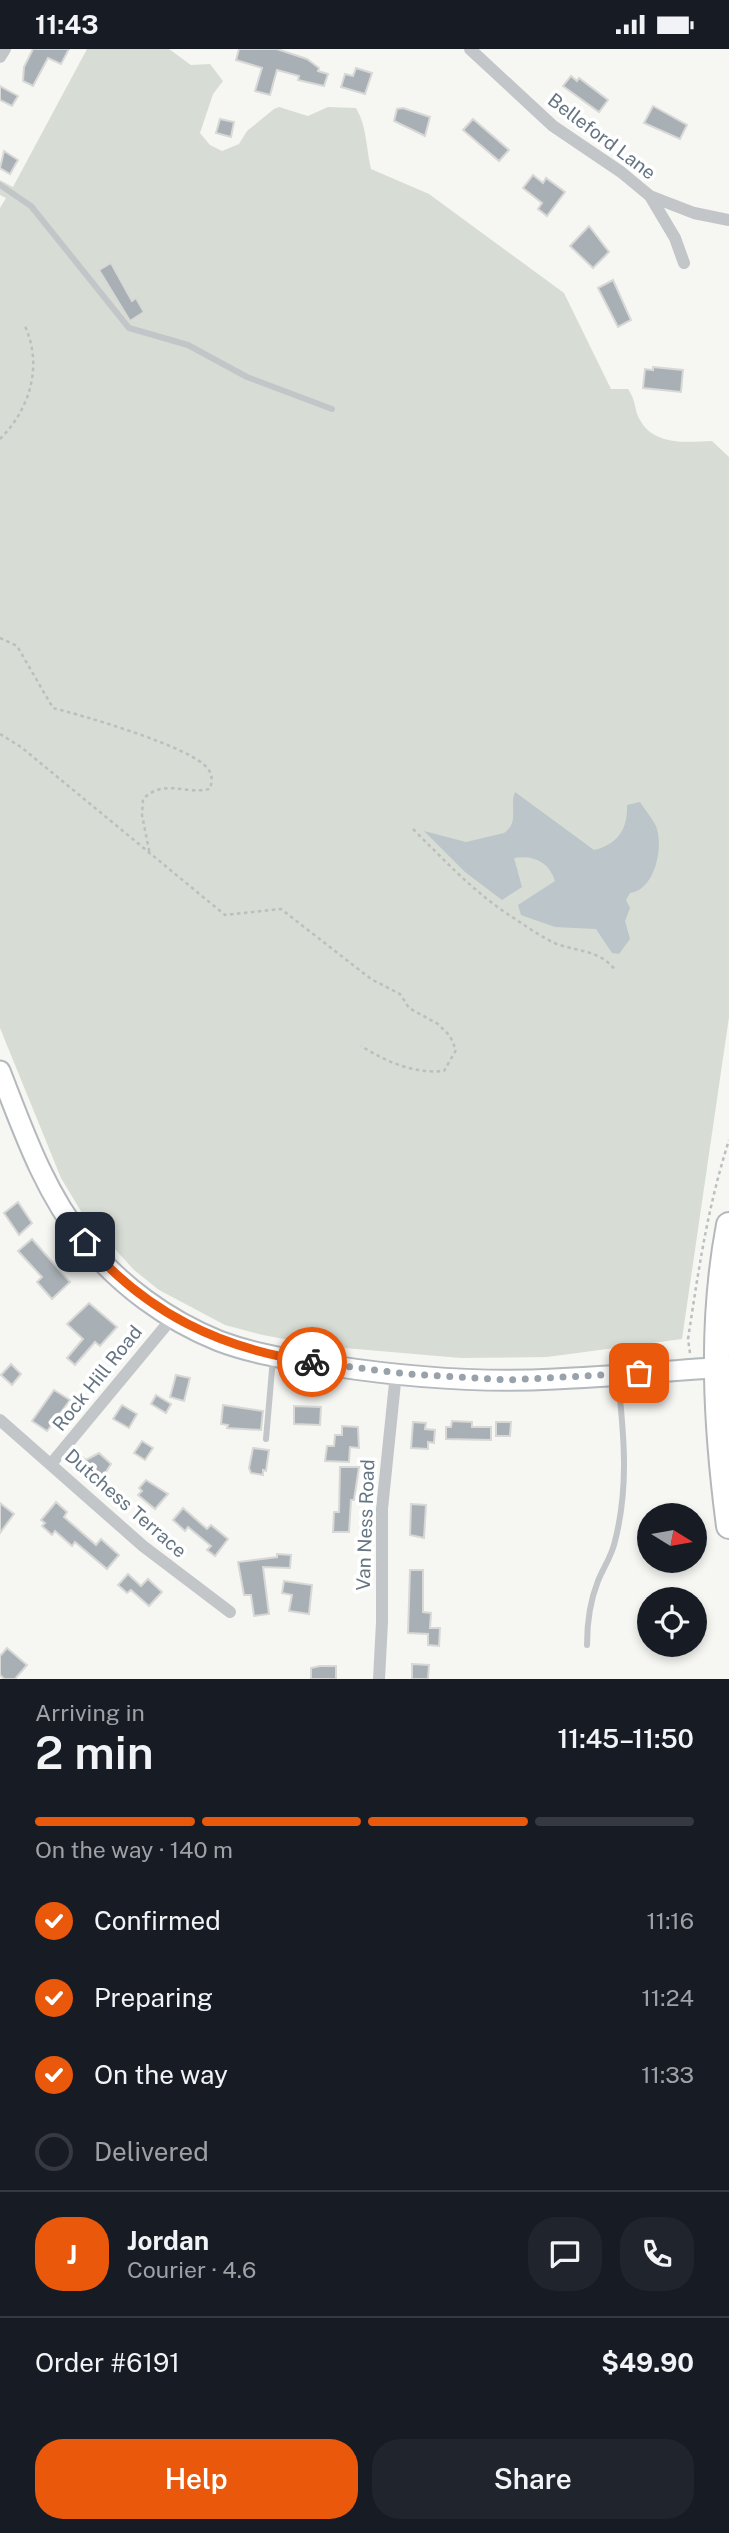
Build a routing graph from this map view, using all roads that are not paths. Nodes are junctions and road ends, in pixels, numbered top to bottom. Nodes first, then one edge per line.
1 (5, 49) edge
2 (470, 49) edge
3 (0, 57) edge
4 (0, 185) edge
5 (650, 196) junction
6 (729, 220) edge
7 (684, 263) dead end
8 (332, 409) dead end
9 (0, 1071) edge
10 (729, 1225) edge
11 (173, 1318) junction
12 (274, 1356) junction
13 (722, 1367) edge
14 (396, 1373) junction
15 (617, 1374) junction
16 (0, 1420) edge
17 (266, 1439) dead end
18 (51, 1464) junction
19 (729, 1526) edge
20 (230, 1612) dead end
21 (587, 1645) dead end
22 (379, 1679) edge

1 - 3 street
2 - 5 street, Belleford Lane
4 - 8 lane
5 - 6 street, Belleford Lane
5 - 7 street, Belleford Lane
9 - 11 main road
10 - 13 highway
11 - 12 main road
11 - 18 street, Rock Hill Road
12 - 14 main road
12 - 17 lane
13 - 15 main road
13 - 19 highway
14 - 15 main road
14 - 22 street, Van Ness Road
15 - 21 lane
16 - 18 street, Dutchess Terrace
18 - 20 street, Dutchess Terrace

